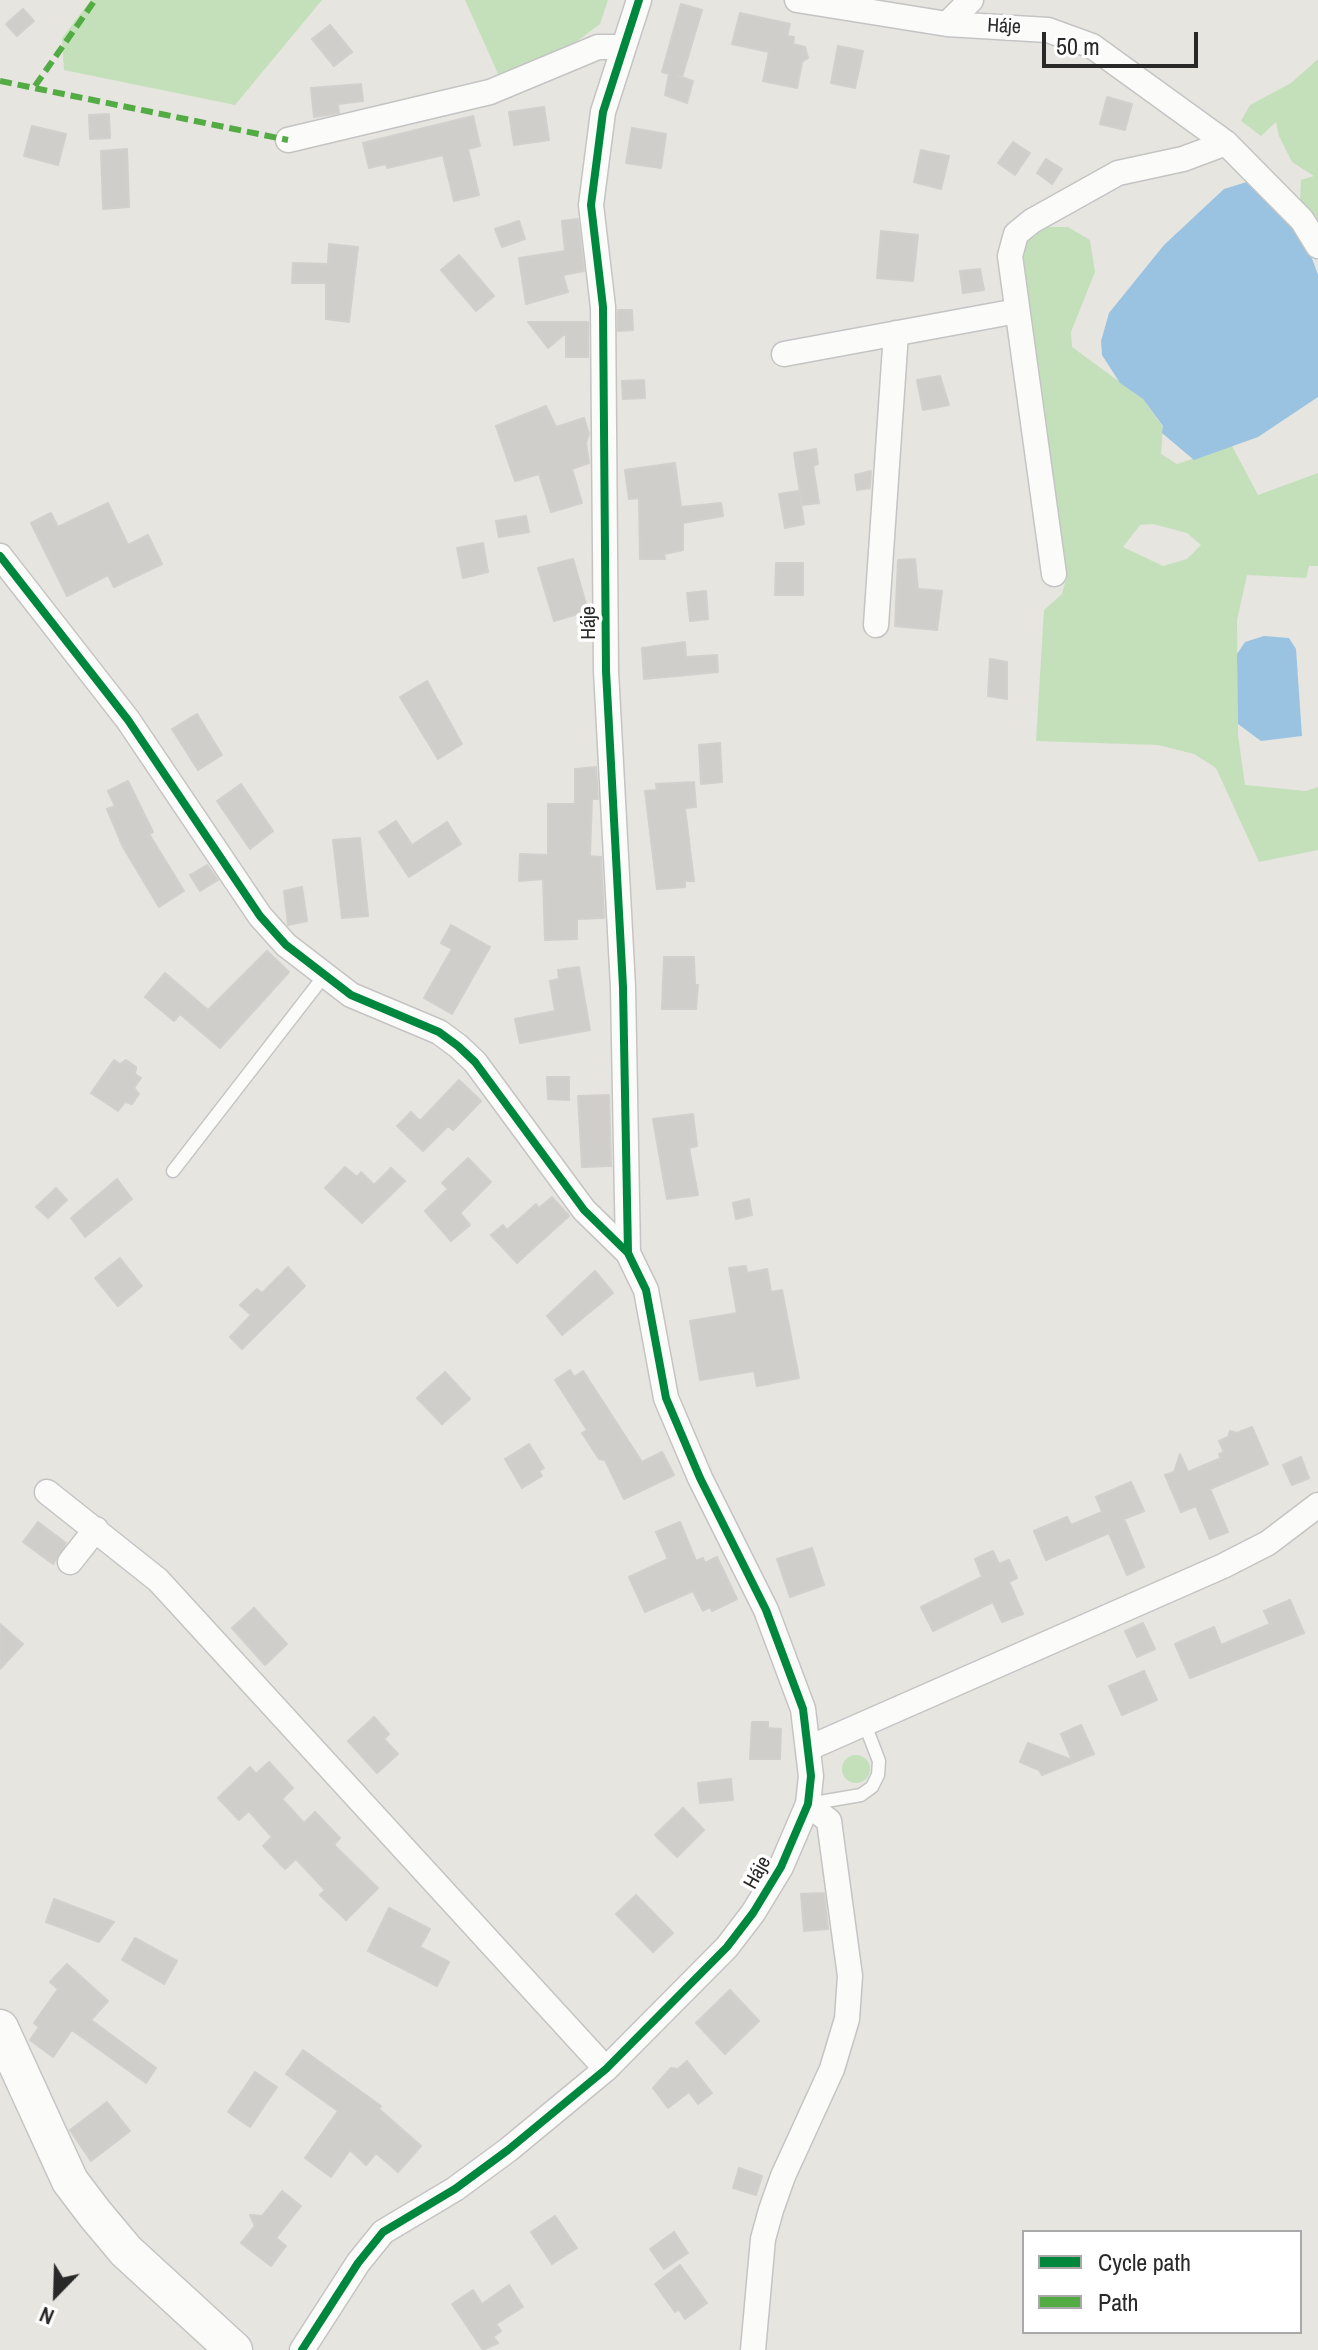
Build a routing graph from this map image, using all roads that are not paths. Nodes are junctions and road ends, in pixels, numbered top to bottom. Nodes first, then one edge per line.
1 (639, 0) edge
2 (797, 0) edge
3 (971, 0) edge
4 (947, 24) junction
5 (621, 47) junction
6 (288, 140) dead end
7 (1226, 143) junction
8 (1318, 246) edge
9 (1017, 311) junction
10 (896, 333) junction
11 (784, 354) dead end
12 (0, 556) edge
13 (1054, 574) dead end
14 (876, 625) dead end
15 (324, 976) junction
16 (173, 1171) dead end
17 (628, 1253) junction
18 (47, 1492) dead end
19 (1318, 1505) edge
20 (96, 1529) junction
21 (70, 1562) dead end
22 (864, 1722) junction
23 (809, 1748) junction
24 (808, 1804) junction
25 (0, 2028) edge
26 (606, 2069) junction
27 (234, 2350) edge
28 (302, 2350) edge
29 (753, 2350) edge

1 - 5 street, Háje
2 - 4 street, Háje
3 - 4 street
4 - 7 street, Háje
5 - 6 street
5 - 17 street, Háje
7 - 8 street, Háje
7 - 9 street
9 - 10 street
9 - 13 street
10 - 11 street
10 - 14 street
12 - 15 street, Háje
15 - 16 lane
15 - 17 street, Háje
17 - 23 street, Háje
18 - 20 street
19 - 22 street
20 - 21 street
20 - 26 street
22 - 23 street
22 - 24 lane
23 - 24 street, Háje
24 - 26 street, Háje
24 - 29 street
25 - 27 main road
26 - 28 street, Háje

